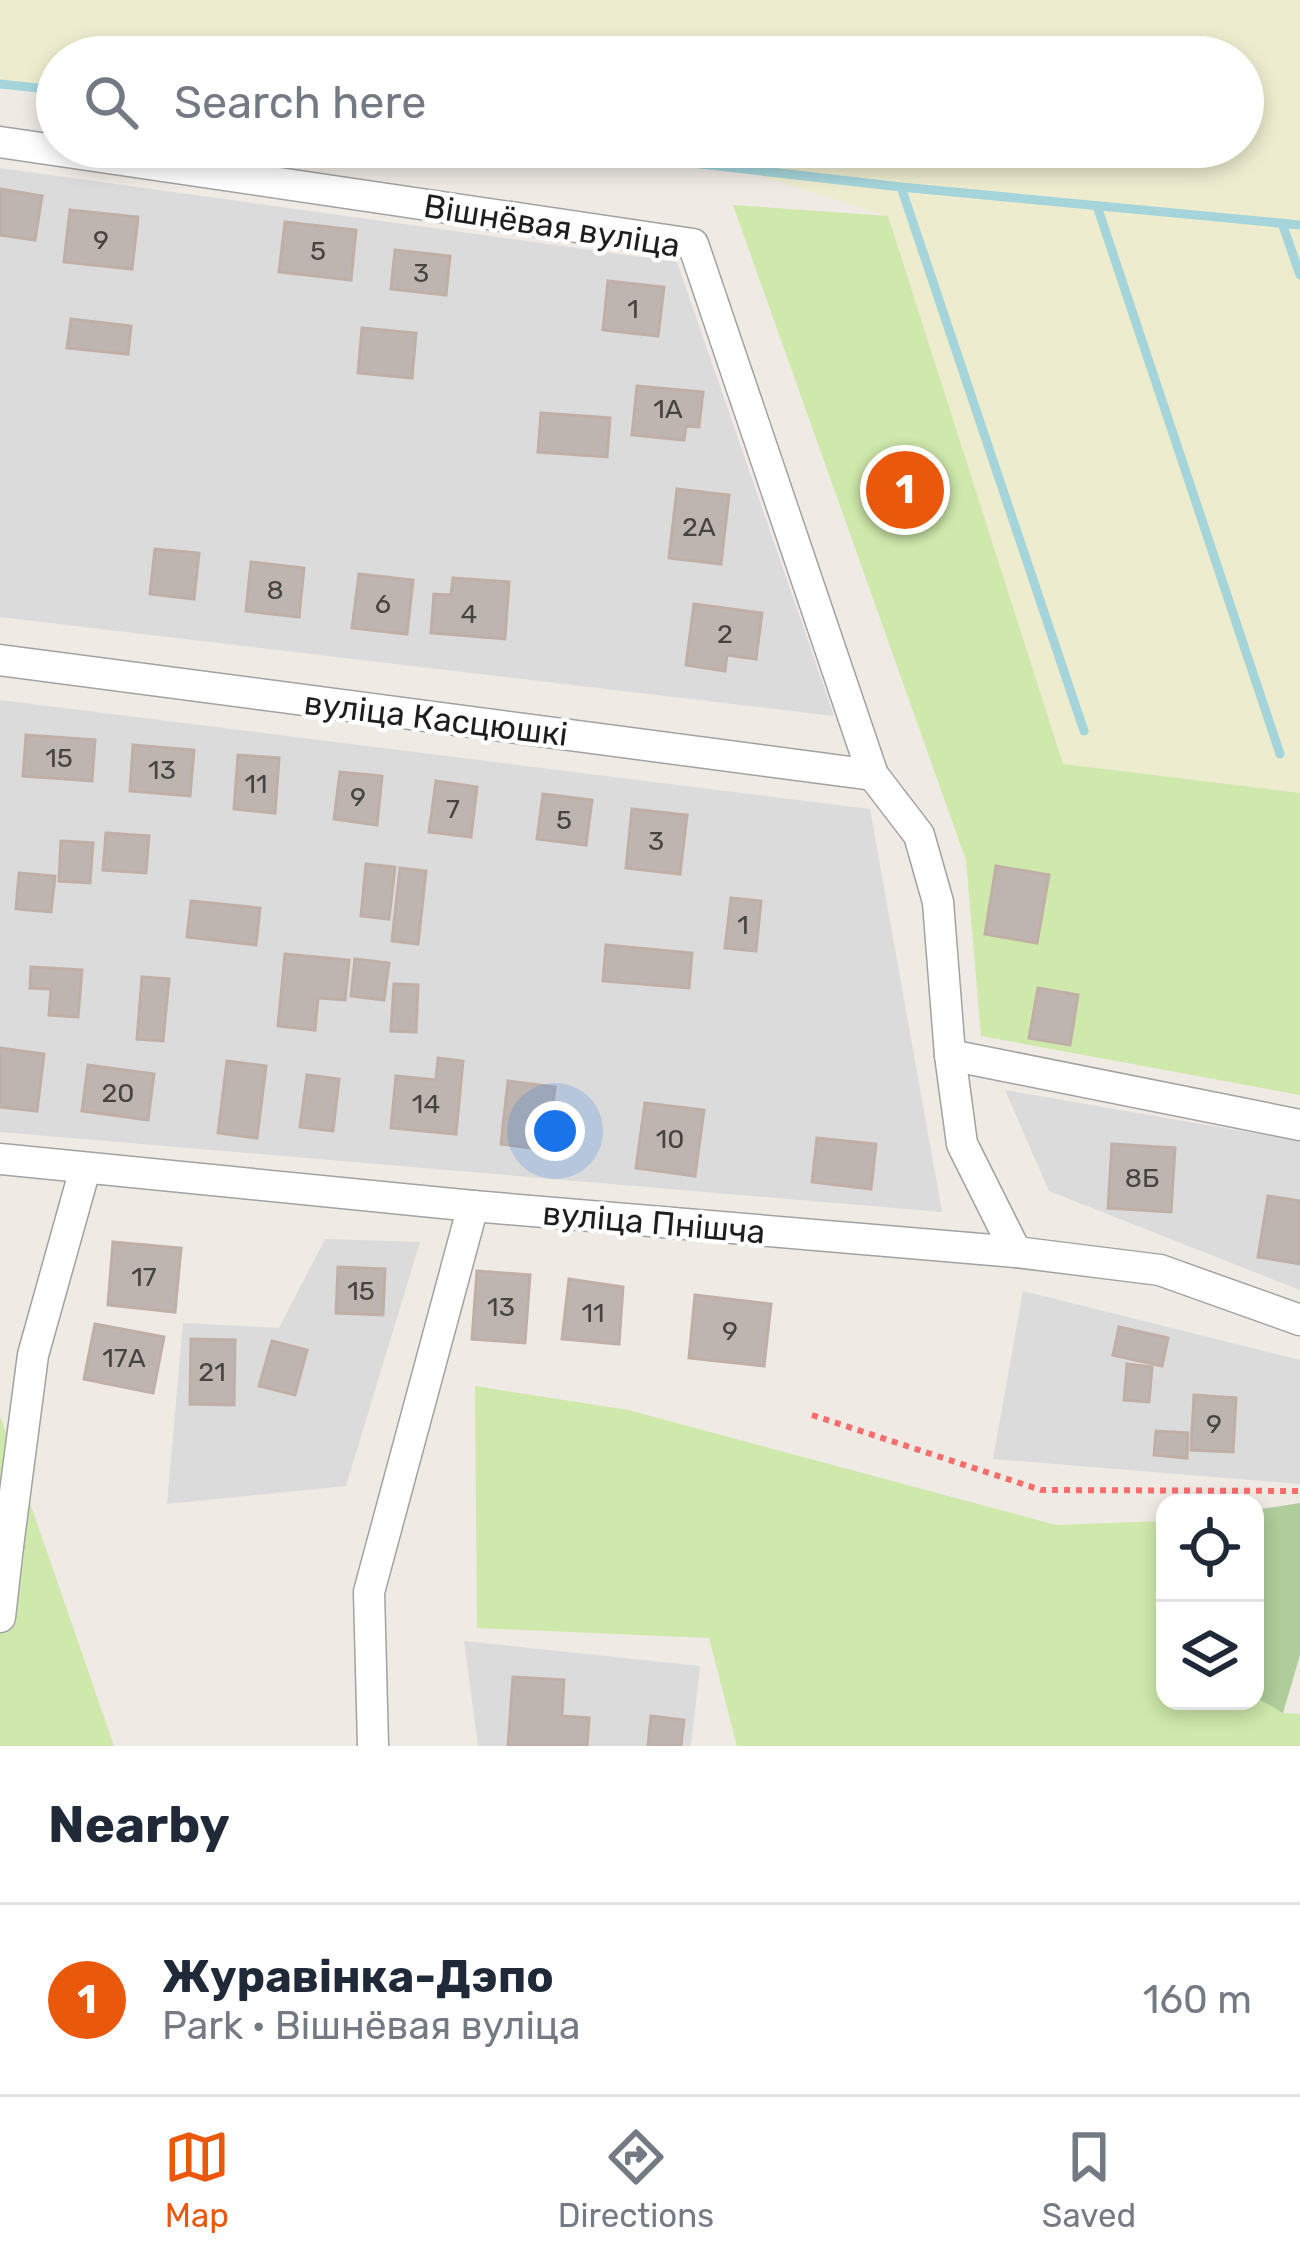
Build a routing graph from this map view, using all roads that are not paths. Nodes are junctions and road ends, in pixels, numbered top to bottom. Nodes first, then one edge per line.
1 (0, 142) edge
2 (36, 147) edge
3 (177, 168) edge
4 (0, 660) edge
5 (873, 775) junction
6 (950, 1055) junction
7 (1300, 1125) edge
8 (0, 1159) edge
9 (86, 1169) junction
10 (473, 1206) junction
11 (1016, 1252) junction
12 (1300, 1320) edge
13 (4, 1546) edge
14 (0, 1617) edge
15 (373, 1746) edge

1 - 2 street, Вішнёвая вуліца
3 - 5 street, Вішнёвая вуліца
4 - 5 street, вуліца Касцюшкі
5 - 6 street
6 - 7 street
6 - 11 street
8 - 9 street, вуліца Пнішча
9 - 10 street, вуліца Пнішча
9 - 13 street
10 - 11 street, вуліца Пнішча
10 - 15 street
11 - 12 street, вуліца Пнішча
13 - 14 street

